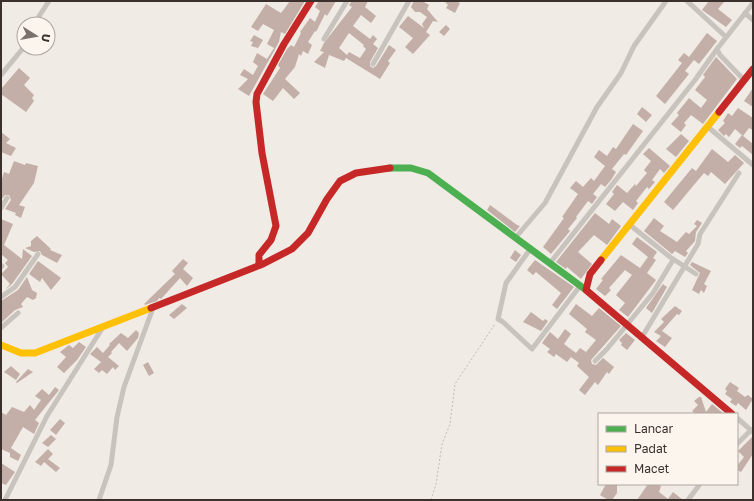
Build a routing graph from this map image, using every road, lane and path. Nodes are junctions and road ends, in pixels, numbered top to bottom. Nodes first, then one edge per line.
1 (49, 1) edge
2 (311, 1) edge
3 (348, 1) edge
4 (409, 1) edge
5 (666, 1) edge
6 (687, 1) edge
7 (753, 3) edge
8 (744, 13) junction
9 (39, 16) edge
10 (753, 20) edge
11 (726, 37) junction
12 (324, 39) dead end
13 (717, 49) junction
14 (17, 56) edge
15 (373, 64) dead end
16 (753, 69) edge
17 (1, 75) edge
18 (744, 80) junction
19 (708, 127) junction
20 (753, 165) edge
21 (739, 173) dead end
22 (7, 198) dead end
23 (1, 208) edge
24 (630, 225) junction
25 (516, 237) junction
26 (533, 250) junction
27 (38, 254) dead end
28 (674, 260) junction
29 (550, 263) junction
30 (259, 265) junction
31 (684, 267) junction
32 (696, 274) dead end
33 (583, 288) junction
34 (1, 298) edge
35 (153, 308) junction
36 (18, 314) dead end
37 (500, 321) junction
38 (627, 324) junction
39 (103, 327) junction
40 (1, 328) edge
41 (642, 338) junction
42 (1, 345) edge
43 (595, 361) dead end
44 (729, 413) edge
45 (738, 419) edge
46 (752, 431) edge
47 (738, 443) edge
48 (699, 485) edge
49 (5, 500) edge
50 (99, 500) edge
51 (431, 500) edge
52 (688, 500) edge

1 - 9 street
2 - 30 street
3 - 12 street
4 - 15 street
5 - 25 street
6 - 11 street
7 - 8 street
8 - 10 street
8 - 11 street
11 - 13 street
13 - 18 street
13 - 29 street
14 - 17 street
16 - 18 street
18 - 19 street
19 - 20 street
19 - 24 street
21 - 31 street
22 - 23 street
24 - 28 street
24 - 33 street
25 - 26 street
25 - 30 street
26 - 29 street
26 - 37 street
27 - 34 street
28 - 31 street
28 - 38 street
29 - 33 street
30 - 35 street
31 - 32 street
31 - 41 street
33 - 37 street
33 - 38 street
35 - 39 street
35 - 50 street
36 - 40 street
37 - 51 path
38 - 41 street
38 - 43 street
39 - 42 street
39 - 49 street
41 - 44 street
45 - 46 street
46 - 47 street
48 - 52 street

